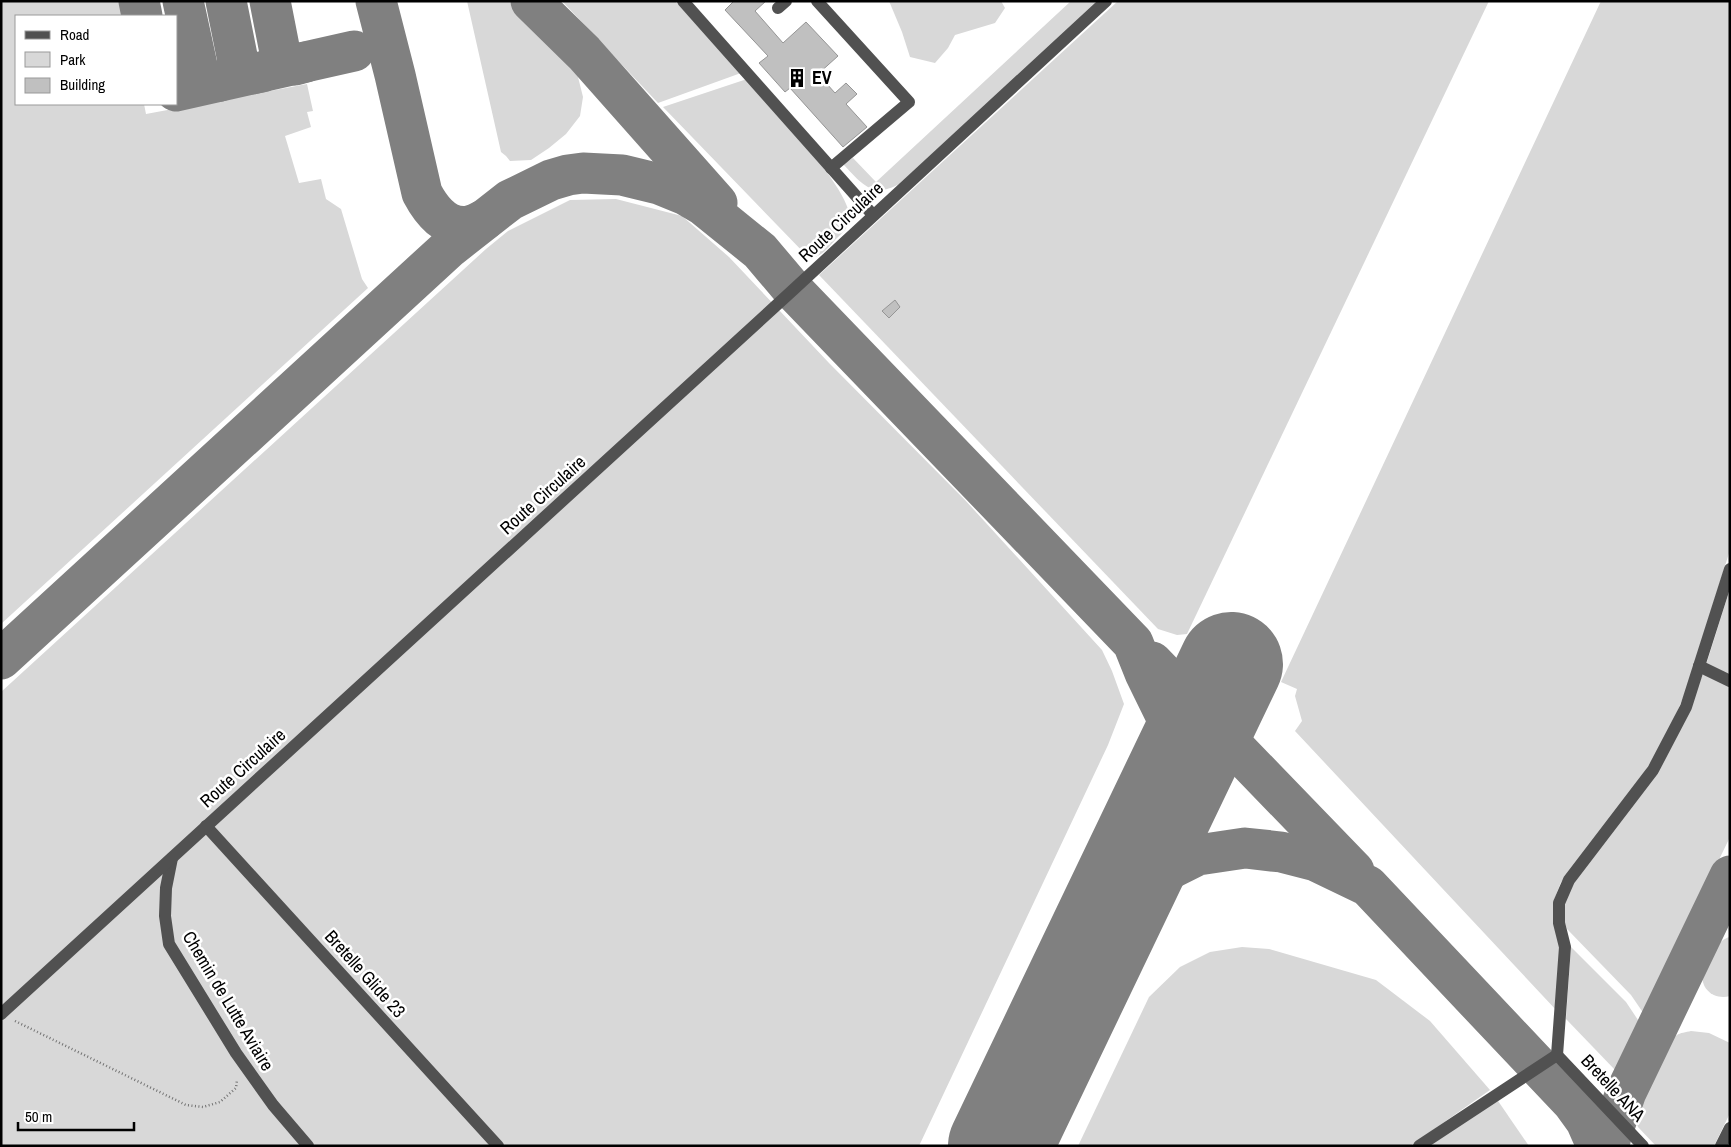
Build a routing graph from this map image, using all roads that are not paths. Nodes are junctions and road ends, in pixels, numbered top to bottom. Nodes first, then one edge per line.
1 (683, 1) edge
2 (817, 1) edge
3 (1106, 1) edge
4 (831, 168) junction
5 (873, 215) junction
6 (1730, 569) edge
7 (1699, 666) junction
8 (1730, 681) edge
9 (206, 826) junction
10 (172, 858) junction
11 (6, 1016) edge
12 (1557, 1055) junction
13 (1730, 1128) edge
14 (308, 1146) edge
15 (498, 1146) edge
16 (1419, 1146) edge
17 (1643, 1146) edge
18 (1721, 1146) edge

1 - 4 lane
2 - 4 lane
3 - 5 lane, Route Circulaire
4 - 5 lane
5 - 9 lane, Route Circulaire
6 - 7 lane
7 - 8 lane
7 - 12 lane
9 - 10 lane, Route Circulaire
9 - 15 lane, Bretelle Glide 23
10 - 11 lane, Route Circulaire
10 - 14 lane, Chemin de Lutte Aviaire
12 - 16 lane
12 - 17 lane, Bretelle ANA
13 - 18 lane

